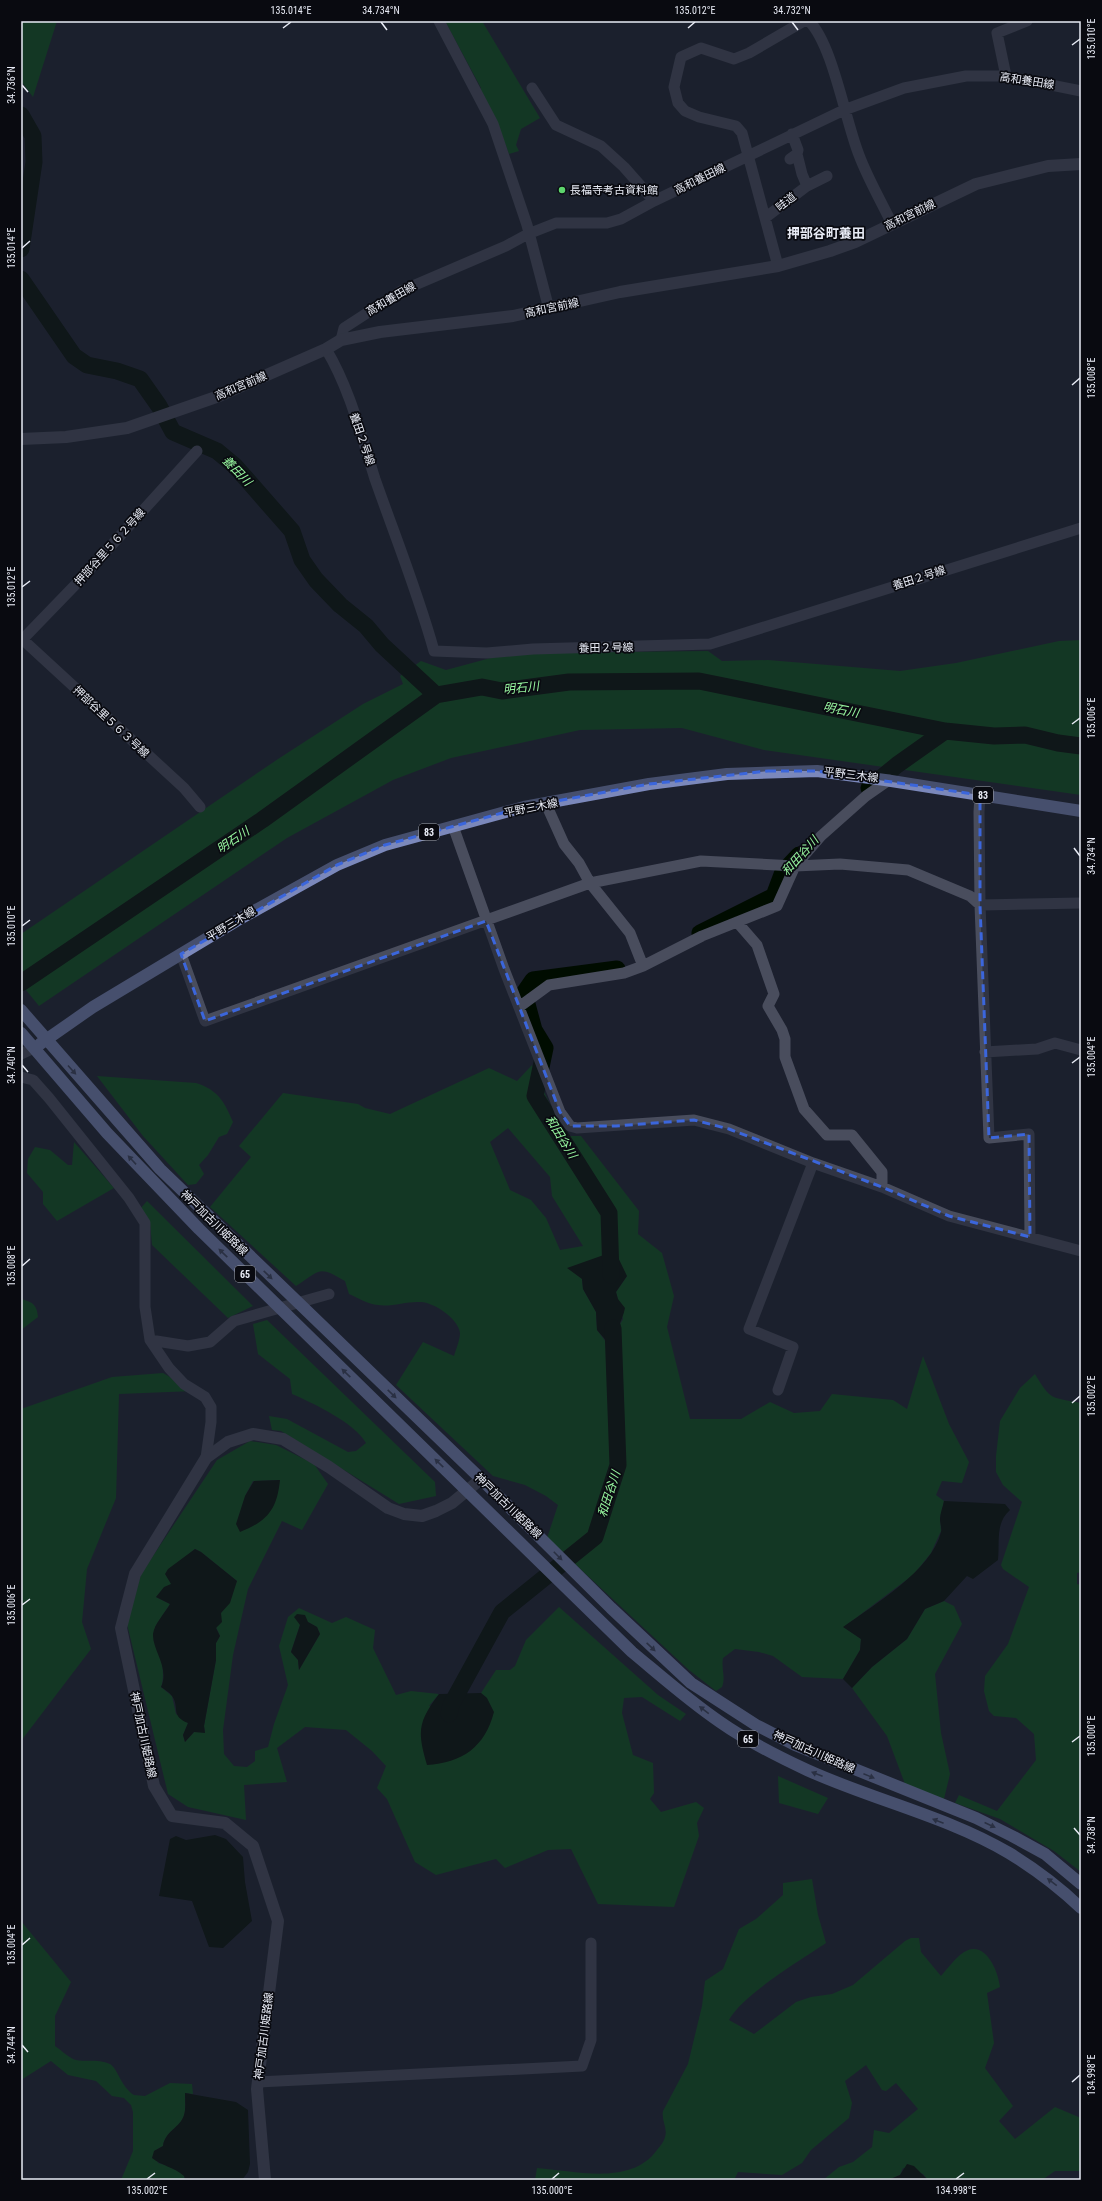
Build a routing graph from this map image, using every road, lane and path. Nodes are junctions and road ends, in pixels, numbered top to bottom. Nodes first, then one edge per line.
1 (439, 21) edge
2 (804, 21) edge
3 (809, 21) edge
4 (1027, 21) edge
5 (1006, 76) junction
6 (532, 88) dead end
7 (1081, 91) edge
8 (844, 110) junction
9 (792, 134) junction
10 (747, 156) junction
11 (1081, 164) edge
12 (826, 176) dead end
13 (807, 186) junction
14 (654, 201) junction
15 (765, 218) junction
16 (892, 224) junction
17 (528, 234) junction
18 (778, 266) junction
19 (549, 309) junction
20 (341, 340) junction
21 (326, 349) junction
22 (21, 439) edge
23 (197, 451) dead end
24 (1081, 528) edge
25 (22, 640) edge
26 (883, 779) junction
27 (980, 795) junction
28 (546, 804) junction
29 (200, 807) dead end
30 (1081, 811) edge
31 (453, 826) junction
32 (795, 866) junction
33 (590, 883) junction
34 (1081, 903) edge
35 (980, 905) junction
36 (486, 921) junction
37 (737, 922) junction
38 (181, 954) junction
39 (643, 966) junction
40 (519, 1007) junction
41 (24, 1014) edge
42 (21, 1033) edge
43 (46, 1040) junction
44 (34, 1048) junction
45 (1081, 1050) edge
46 (985, 1052) junction
47 (21, 1054) edge
48 (21, 1076) edge
49 (813, 1163) junction
50 (882, 1187) junction
51 (1030, 1237) junction
52 (1081, 1252) edge
53 (329, 1294) dead end
54 (150, 1340) junction
55 (778, 1390) dead end
56 (206, 1458) junction
57 (481, 1479) junction
58 (467, 1491) junction
59 (1081, 1884) edge
60 (1081, 1908) edge
61 (591, 1943) dead end
62 (258, 2082) junction
63 (265, 2180) edge

1 - 17 street
2 - 10 street
3 - 8 street
4 - 5 street
5 - 7 street, 高和養田線
5 - 8 street, 高和養田線
6 - 14 street
8 - 9 street, 高和養田線
8 - 16 street
9 - 10 street, 高和養田線
9 - 13 street, 畦道
10 - 14 street, 高和養田線
10 - 15 street
11 - 16 street, 高和宮前線
12 - 13 street, 畦道
13 - 15 street, 畦道
14 - 17 street, 高和養田線
15 - 18 street
16 - 18 street, 高和宮前線
17 - 19 street
17 - 20 street, 高和養田線
18 - 19 street, 高和宮前線
19 - 20 street, 高和宮前線
20 - 21 street, 高和宮前線
21 - 22 street, 高和宮前線
21 - 24 street, 養田２号線
23 - 25 street, 押部谷里５６２号線
25 - 29 street, 押部谷里５６３号線
26 - 27 main road, 平野三木線 / 83
26 - 28 main road, 平野三木線 / 83
26 - 32 street
27 - 30 main road, 平野三木線 / 83
27 - 35 street
28 - 31 main road, 平野三木線 / 83
28 - 33 street
31 - 36 street
31 - 38 main road, 平野三木線 / 83
32 - 33 street
32 - 35 street
32 - 37 street
33 - 36 street
33 - 39 street
34 - 35 street
35 - 46 street
36 - 38 street
36 - 40 street
37 - 39 street
37 - 50 street
38 - 43 main road, 平野三木線 / 83
39 - 40 street
40 - 49 street
41 - 43 main road, 神戸加古川姫路線 / 65
42 - 44 main road, 神戸加古川姫路線 / 65
43 - 44 main road, 平野三木線 / 83
43 -> 57 main road, 神戸加古川姫路線 / 65
44 - 47 street
58 -> 44 main road, 神戸加古川姫路線 / 65
45 - 46 street
46 - 51 street
48 - 54 street, 神戸加古川姫路線
49 - 50 street
49 - 55 street
50 - 51 street
51 - 52 street
53 - 54 street
54 - 56 street, 神戸加古川姫路線
56 - 58 street, 神戸加古川姫路線
56 - 62 street, 神戸加古川姫路線
57 - 58 street
57 -> 59 main road, 神戸加古川姫路線 / 65
60 -> 58 main road, 神戸加古川姫路線 / 65
61 - 62 street
62 - 63 street, 神戸加古川姫路線

